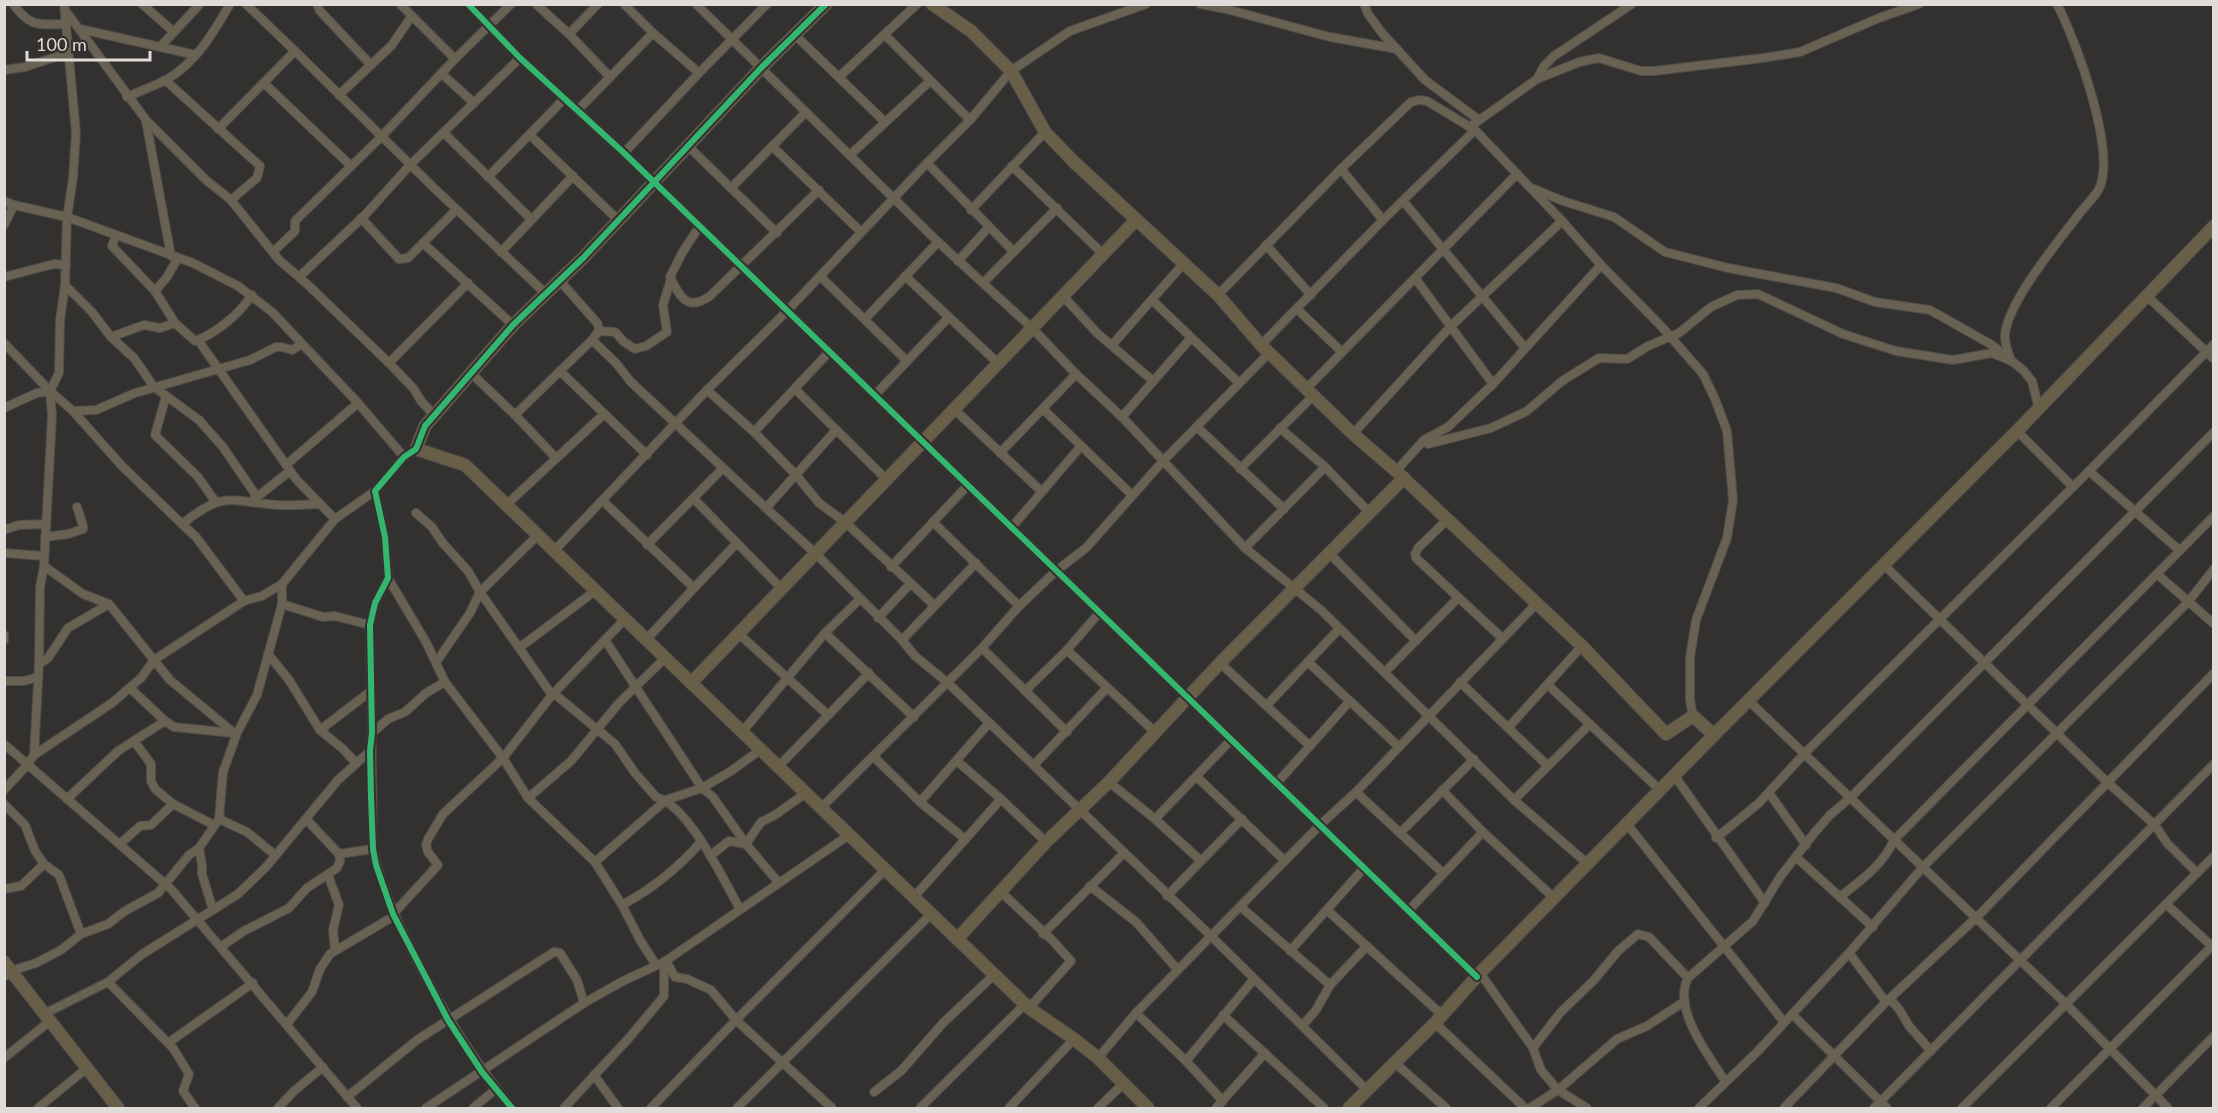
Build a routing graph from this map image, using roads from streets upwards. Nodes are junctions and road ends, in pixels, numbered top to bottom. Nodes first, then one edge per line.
1 (13, 4) edge
2 (142, 4) edge
3 (200, 4) edge
4 (230, 4) edge
5 (246, 4) edge
6 (317, 4) edge
7 (400, 4) edge
8 (468, 4) edge
9 (511, 4) edge
10 (536, 4) edge
11 (598, 4) edge
12 (624, 4) edge
13 (696, 4) edge
14 (767, 4) edge
15 (826, 4) edge
16 (917, 4) edge
17 (932, 4) edge
18 (1146, 4) edge
19 (1200, 4) edge
20 (1364, 4) edge
21 (1632, 4) edge
22 (1919, 4) edge
23 (2057, 4) edge
24 (64, 7) edge
25 (411, 17) junction
26 (67, 24) junction
27 (490, 27) junction
28 (80, 29) junction
29 (174, 32) junction
30 (653, 33) junction
31 (569, 34) junction
32 (795, 35) junction
33 (885, 35) junction
34 (732, 39) junction
35 (161, 46) junction
36 (1397, 49) junction
37 (295, 51) junction
38 (68, 52) junction
39 (196, 55) junction
40 (455, 58) junction
41 (520, 58) junction
42 (371, 65) junction
43 (761, 68) junction
44 (4, 70) edge
45 (1011, 71) junction
46 (441, 73) junction
47 (699, 73) junction
48 (610, 77) junction
49 (839, 77) junction
50 (1537, 79) junction
51 (165, 80) junction
52 (930, 81) junction
53 (264, 83) junction
54 (339, 95) junction
55 (127, 97) junction
56 (564, 99) junction
57 (474, 103) junction
58 (577, 111) junction
59 (805, 113) junction
60 (146, 120) junction
61 (970, 120) junction
62 (1479, 120) junction
63 (885, 122) junction
64 (1473, 128) junction
65 (218, 129) junction
66 (1045, 132) junction
67 (444, 133) junction
68 (530, 135) junction
69 (381, 137) junction
70 (688, 146) junction
71 (772, 146) junction
72 (624, 153) junction
73 (850, 155) junction
74 (927, 163) junction
75 (410, 165) junction
76 (351, 166) junction
77 (1012, 166) junction
78 (1341, 169) junction
79 (1516, 175) junction
80 (573, 176) junction
81 (488, 177) junction
82 (652, 182) junction
83 (1530, 187) junction
84 (730, 188) junction
85 (819, 190) junction
86 (893, 198) junction
87 (231, 200) junction
88 (4, 201) edge
89 (1404, 202) junction
90 (14, 205) junction
91 (1057, 208) junction
92 (456, 210) junction
93 (971, 210) junction
94 (67, 217) junction
95 (361, 218) junction
96 (531, 219) junction
97 (618, 220) junction
98 (1383, 220) junction
99 (1135, 221) junction
100 (1562, 221) junction
101 (4, 225) edge
102 (2214, 226) edge
103 (699, 227) junction
104 (989, 227) junction
105 (861, 232) junction
106 (777, 233) junction
107 (116, 236) junction
108 (938, 242) junction
109 (423, 243) junction
110 (1266, 245) junction
111 (1443, 250) junction
112 (273, 252) junction
113 (501, 252) junction
114 (1014, 252) junction
115 (1103, 254) junction
116 (174, 257) junction
117 (958, 261) junction
118 (1184, 263) junction
119 (66, 265) junction
120 (1601, 265) junction
121 (742, 267) junction
122 (820, 276) junction
123 (905, 276) junction
124 (4, 277) edge
125 (299, 277) junction
126 (1415, 278) junction
127 (671, 279) junction
128 (560, 281) junction
129 (468, 283) junction
130 (983, 283) junction
131 (65, 285) junction
132 (155, 291) junction
133 (545, 292) junction
134 (1218, 295) junction
135 (1311, 295) junction
136 (252, 296) junction
137 (1062, 296) junction
138 (1482, 296) junction
139 (2147, 296) junction
140 (1152, 300) junction
141 (1297, 309) junction
142 (787, 311) junction
143 (948, 318) junction
144 (865, 319) junction
145 (176, 323) junction
146 (513, 325) junction
147 (1451, 326) junction
148 (1032, 328) junction
149 (598, 331) junction
150 (111, 337) junction
151 (1669, 337) junction
152 (1191, 338) junction
153 (198, 340) junction
154 (592, 340) junction
155 (5, 344) edge
156 (302, 344) junction
157 (2214, 344) edge
158 (1112, 345) junction
159 (1525, 348) junction
160 (1265, 349) junction
161 (2206, 351) junction
162 (829, 352) junction
163 (1342, 352) junction
164 (2214, 359) edge
165 (907, 361) junction
166 (2011, 361) junction
167 (389, 363) junction
168 (998, 363) junction
169 (218, 369) junction
170 (560, 371) junction
171 (471, 373) junction
172 (1076, 374) junction
173 (1153, 381) junction
174 (1239, 383) junction
175 (1493, 384) junction
176 (154, 387) junction
177 (795, 389) junction
178 (707, 390) junction
179 (50, 391) junction
180 (1310, 392) junction
181 (875, 395) junction
182 (166, 396) junction
183 (357, 403) junction
184 (4, 408) edge
185 (954, 409) junction
186 (1043, 409) junction
187 (2039, 409) junction
188 (73, 411) junction
189 (515, 415) junction
190 (603, 415) junction
191 (435, 416) junction
192 (1122, 417) junction
193 (676, 423) junction
194 (1197, 427) junction
195 (1280, 428) junction
196 (836, 430) junction
197 (2017, 431) junction
198 (754, 432) junction
199 (2214, 432) edge
200 (1353, 434) junction
201 (1424, 440) junction
202 (922, 442) junction
203 (1081, 446) junction
204 (416, 449) junction
205 (1000, 453) junction
206 (647, 455) junction
207 (404, 457) junction
208 (556, 458) junction
209 (1163, 461) junction
210 (1325, 467) junction
211 (288, 468) junction
212 (723, 468) junction
213 (1240, 469) junction
214 (2090, 471) junction
215 (1400, 474) junction
216 (796, 475) junction
217 (886, 479) junction
218 (967, 486) junction
219 (2073, 487) junction
220 (375, 491) junction
221 (1041, 491) junction
222 (1132, 495) junction
223 (254, 499) junction
224 (694, 499) junction
225 (215, 501) junction
226 (603, 501) junction
227 (320, 504) junction
228 (506, 505) junction
229 (77, 507) dead end
230 (766, 508) junction
231 (1284, 509) junction
232 (2134, 511) junction
233 (1369, 512) junction
234 (416, 513) dead end
235 (2214, 516) edge
236 (335, 519) junction
237 (1448, 519) junction
238 (844, 522) junction
239 (933, 522) junction
240 (46, 524) junction
241 (182, 524) junction
242 (1012, 527) junction
243 (4, 530) edge
244 (538, 535) junction
245 (45, 537) junction
246 (737, 543) junction
247 (647, 545) junction
248 (1245, 548) junction
249 (2179, 550) junction
250 (554, 551) junction
251 (815, 553) junction
252 (1329, 553) junction
253 (4, 554) edge
254 (44, 556) junction
255 (976, 563) junction
256 (44, 566) junction
257 (1885, 566) junction
258 (891, 567) junction
259 (2214, 569) edge
260 (1056, 571) junction
261 (2157, 574) junction
262 (388, 578) junction
263 (282, 584) junction
264 (910, 584) junction
265 (694, 588) junction
266 (781, 588) junction
267 (1295, 588) junction
268 (595, 591) junction
269 (480, 592) junction
270 (1458, 598) junction
271 (860, 599) junction
272 (244, 601) junction
273 (2188, 602) junction
274 (109, 604) junction
275 (282, 604) junction
276 (1536, 604) junction
277 (934, 605) junction
278 (1019, 606) junction
279 (1099, 613) junction
280 (878, 618) junction
281 (625, 619) junction
282 (1940, 620) junction
283 (2214, 624) edge
284 (370, 625) junction
285 (1339, 629) junction
286 (738, 633) junction
287 (825, 633) junction
288 (4, 635) edge
289 (1502, 638) junction
290 (4, 640) edge
291 (605, 640) junction
292 (646, 640) junction
293 (902, 640) junction
294 (1416, 641) junction
295 (1582, 646) junction
296 (519, 648) junction
297 (982, 648) junction
298 (1068, 650) junction
299 (268, 654) junction
300 (665, 658) junction
301 (154, 660) junction
302 (437, 661) junction
303 (1308, 662) junction
304 (1220, 663) junction
305 (1986, 663) junction
306 (39, 664) junction
307 (1385, 672) junction
308 (868, 673) junction
309 (2214, 673) edge
310 (38, 677) junction
311 (788, 678) junction
312 (4, 681) edge
313 (445, 682) junction
314 (1460, 682) junction
315 (691, 683) junction
316 (948, 683) junction
317 (1548, 685) junction
318 (636, 687) junction
319 (130, 688) junction
320 (1106, 689) junction
321 (371, 691) junction
322 (1025, 691) junction
323 (552, 695) junction
324 (1187, 697) junction
325 (1749, 701) junction
326 (1349, 702) junction
327 (1267, 705) junction
328 (2029, 706) junction
329 (1429, 714) junction
330 (828, 715) junction
331 (1693, 716) junction
332 (914, 717) junction
333 (165, 721) junction
334 (989, 723) junction
335 (1590, 724) junction
336 (1508, 728) junction
337 (599, 729) junction
338 (320, 730) junction
339 (742, 732) junction
340 (1066, 732) junction
341 (1155, 732) junction
342 (235, 733) junction
343 (372, 733) junction
344 (2058, 734) junction
345 (1714, 735) junction
346 (1231, 740) junction
347 (134, 741) junction
348 (4, 744) edge
349 (1310, 746) junction
350 (1398, 746) junction
351 (760, 750) junction
352 (370, 751) junction
353 (1804, 754) junction
354 (34, 755) junction
355 (874, 757) junction
356 (502, 758) junction
357 (1474, 759) junction
358 (957, 761) junction
359 (356, 763) junction
360 (28, 764) junction
361 (2214, 764) edge
362 (1034, 765) junction
363 (778, 766) junction
364 (1548, 766) junction
365 (1674, 776) junction
366 (1197, 777) junction
367 (1109, 782) junction
368 (2107, 782) junction
369 (1276, 784) junction
370 (702, 788) junction
371 (1442, 789) junction
372 (4, 790) edge
373 (1660, 790) junction
374 (1356, 792) junction
375 (806, 793) junction
376 (1769, 793) junction
377 (528, 798) junction
378 (1850, 798) junction
379 (67, 799) junction
380 (1001, 799) junction
381 (666, 800) junction
382 (1515, 800) junction
383 (920, 802) junction
384 (4, 804) edge
385 (173, 804) junction
386 (821, 808) junction
387 (1081, 810) junction
388 (306, 819) junction
389 (1155, 819) junction
390 (1242, 819) junction
391 (216, 822) junction
392 (1627, 824) junction
393 (1320, 825) junction
394 (2155, 825) junction
395 (1401, 832) junction
396 (1483, 832) junction
397 (849, 835) junction
398 (1716, 838) junction
399 (965, 839) junction
400 (1894, 840) junction
401 (701, 842) junction
402 (1047, 842) junction
403 (120, 844) junction
404 (746, 844) junction
405 (1806, 845) junction
406 (199, 848) junction
407 (373, 849) junction
408 (1124, 852) junction
409 (339, 854) junction
410 (275, 855) junction
411 (710, 856) junction
412 (2214, 856) edge
413 (1796, 857) junction
414 (1200, 860) junction
415 (1285, 861) junction
416 (595, 862) junction
417 (44, 864) junction
418 (1588, 864) junction
419 (1923, 867) junction
420 (1364, 868) junction
421 (885, 870) junction
422 (1443, 873) junction
423 (2197, 873) junction
424 (328, 875) junction
425 (166, 884) junction
426 (779, 884) junction
427 (1090, 886) junction
428 (4, 889) edge
429 (1001, 891) junction
430 (1167, 896) junction
431 (914, 897) junction
432 (1840, 897) junction
433 (1554, 898) junction
434 (1765, 903) junction
435 (2166, 904) junction
436 (622, 905) junction
437 (1241, 907) junction
438 (740, 909) junction
439 (213, 910) junction
440 (1327, 910) junction
441 (1409, 910) junction
442 (931, 914) junction
443 (394, 915) junction
444 (1977, 917) junction
445 (199, 919) junction
446 (1873, 927) junction
447 (81, 934) junction
448 (1043, 934) junction
449 (1211, 936) junction
450 (957, 939) junction
451 (222, 946) junction
452 (1367, 946) junction
453 (2213, 946) edge
454 (1724, 947) junction
455 (335, 950) junction
456 (1290, 951) junction
457 (1850, 953) junction
458 (2020, 959) junction
459 (662, 962) junction
460 (7, 970) edge
461 (1178, 970) junction
462 (994, 975) junction
463 (1479, 975) junction
464 (1688, 978) junction
465 (1254, 979) junction
466 (108, 982) junction
467 (253, 983) junction
468 (1330, 985) junction
469 (1888, 1000) junction
470 (1685, 1001) junction
471 (585, 1003) junction
472 (2066, 1004) junction
473 (1027, 1006) junction
474 (1136, 1013) junction
475 (1792, 1014) junction
476 (1223, 1015) junction
477 (47, 1017) junction
478 (1438, 1018) junction
479 (448, 1020) junction
480 (736, 1020) junction
481 (1784, 1022) junction
482 (287, 1024) junction
483 (1302, 1026) junction
484 (2214, 1036) edge
485 (1074, 1039) junction
486 (168, 1043) junction
487 (1533, 1048) junction
488 (2111, 1048) junction
489 (1931, 1051) junction
490 (1265, 1053) junction
491 (1834, 1056) junction
492 (4, 1058) edge
493 (1098, 1058) junction
494 (1186, 1061) junction
495 (1394, 1062) junction
496 (782, 1063) junction
497 (323, 1067) junction
498 (87, 1068) junction
499 (482, 1072) junction
500 (594, 1075) junction
501 (1725, 1081) junction
502 (1123, 1084) junction
503 (496, 1089) junction
504 (1558, 1089) junction
505 (1367, 1090) junction
506 (874, 1092) dead end
507 (2156, 1095) junction
508 (347, 1097) junction
509 (1223, 1101) junction
510 (1881, 1106) edge
511 (38, 1108) edge
512 (118, 1108) edge
513 (195, 1108) edge
514 (278, 1108) edge
515 (357, 1108) edge
516 (426, 1108) edge
517 (473, 1108) edge
518 (512, 1108) edge
519 (564, 1108) edge
520 (618, 1108) edge
521 (651, 1108) edge
522 (737, 1108) edge
523 (832, 1108) edge
524 (920, 1108) edge
525 (1009, 1108) edge
526 (1098, 1108) edge
527 (1148, 1108) edge
528 (1216, 1108) edge
529 (1324, 1108) edge
530 (1350, 1108) edge
531 (1446, 1108) edge
532 (1525, 1108) edge
533 (1530, 1108) edge
534 (1587, 1108) edge
535 (1699, 1108) edge
536 (1784, 1108) edge
537 (1962, 1108) edge
538 (2051, 1108) edge
539 (2143, 1108) edge
540 (2168, 1108) edge

1 - 26 street
2 - 29 street
3 - 29 street
4 - 39 street
5 - 37 street
6 - 42 street
7 - 25 street
8 - 27 street
9 - 27 street
10 - 31 street
11 - 31 street
12 - 30 street
13 - 34 street
14 - 34 street
15 - 32 street
16 - 33 street
17 - 45 street
18 - 45 street
19 - 36 street
20 - 36 street
21 - 50 street
22 - 50 street
23 - 166 street
24 - 26 street
24 - 28 street
25 - 40 street
25 - 42 street
26 - 38 street
27 - 40 street
27 - 41 street
28 - 35 street
28 - 55 street
29 - 35 street
30 - 47 street
30 - 48 street
31 - 48 street
32 - 43 street
32 - 49 street
33 - 49 street
33 - 52 street
34 - 43 street
34 - 47 street
35 - 39 street
36 - 62 street
37 - 53 street
37 - 54 street
38 - 44 street
38 - 94 street
39 - 51 street
40 - 46 street
41 - 56 street
41 - 57 street
42 - 54 street
43 - 59 street
43 - 70 street
45 - 61 street
45 - 66 street
46 - 57 street
46 - 69 street
47 - 72 street
48 - 58 street
49 - 63 street
50 - 62 street
51 - 55 street
51 - 65 street
52 - 61 street
52 - 63 street
53 - 65 street
53 - 76 street
54 - 69 street
55 - 60 street
56 - 58 street
56 - 68 street
57 - 67 street
58 - 72 street
59 - 71 street
59 - 73 street
60 - 87 street
60 - 116 street
61 - 74 street
62 - 64 street
63 - 73 street
64 - 78 street
64 - 79 street
64 - 89 street
65 - 87 street
66 - 77 street
66 - 99 street
67 - 75 street
67 - 81 street
68 - 80 street
68 - 81 street
69 - 75 street
69 - 76 street
70 - 82 street
70 - 84 street
71 - 84 street
71 - 85 street
72 - 82 street
73 - 86 street
74 - 86 street
74 - 93 street
75 - 92 street
75 - 95 street
76 - 112 street
77 - 91 street
77 - 93 street
78 - 98 street
78 - 110 street
79 - 83 street
79 - 111 street
80 - 96 street
80 - 97 street
81 - 96 street
82 - 97 street
82 - 103 street
83 - 100 street
83 - 166 street
84 - 106 street
85 - 105 street
85 - 106 street
86 - 105 street
86 - 108 street
87 - 112 street
88 - 90 street
89 - 98 street
89 - 111 street
90 - 94 street
90 - 101 street
91 - 114 street
91 - 115 street
92 - 109 street
92 - 113 street
93 - 104 street
94 - 107 street
94 - 119 street
95 - 109 street
95 - 125 street
96 - 113 street
97 - 128 street
98 - 135 street
99 - 115 street
99 - 118 street
100 - 120 street
100 - 138 street
102 - 139 street
103 - 121 street
103 - 127 street
104 - 114 street
104 - 117 street
105 - 122 street
106 - 121 street
107 - 116 street
107 - 132 street
108 - 117 street
108 - 123 street
109 - 129 street
110 - 134 street
110 - 135 street
111 - 126 street
111 - 138 street
112 - 125 street
113 - 133 street
114 - 130 street
115 - 137 street
116 - 132 street
116 - 136 street
117 - 130 street
118 - 134 street
118 - 140 street
119 - 124 street
119 - 131 street
120 - 151 street
120 - 159 street
121 - 127 street
121 - 142 street
122 - 142 street
122 - 144 street
123 - 143 street
123 - 144 street
125 - 167 street
126 - 147 street
126 - 163 street
127 - 149 street
128 - 133 street
128 - 149 street
129 - 146 street
129 - 167 street
130 - 148 street
131 - 150 street
131 - 179 street
132 - 145 street
133 - 146 street
134 - 160 street
135 - 141 street
136 - 153 street
136 - 156 street
137 - 148 street
137 - 158 street
138 - 147 street
138 - 159 street
139 - 161 street
139 - 187 street
140 - 152 street
140 - 158 street
141 - 160 street
141 - 163 street
142 - 162 street
142 - 178 street
143 - 165 street
143 - 168 street
144 - 165 street
145 - 150 street
145 - 153 street
146 - 171 street
147 - 175 street
147 - 200 street
148 - 168 street
148 - 172 street
149 - 154 street
150 - 176 street
151 - 166 street
151 - 201 street
151 - 331 street
152 - 173 street
152 - 174 street
153 - 169 street
154 - 170 street
154 - 193 street
155 - 179 street
156 - 169 street
156 - 183 street
157 - 161 street
158 - 173 street
159 - 175 street
160 - 174 street
160 - 180 street
161 - 164 street
161 - 214 street
162 - 177 street
162 - 181 street
163 - 180 street
165 - 181 street
166 - 187 street
167 - 191 street
168 - 185 street
169 - 176 street
169 - 211 street
170 - 189 street
170 - 190 street
171 - 189 street
171 - 191 street
172 - 186 street
172 - 192 street
173 - 192 street
174 - 194 street
175 - 201 street
176 - 182 street
176 - 188 street
177 - 196 street
177 - 198 street
178 - 193 street
178 - 198 street
179 - 184 street
179 - 188 street
179 - 240 street
180 - 195 street
180 - 200 street
181 - 202 street
182 - 223 street
182 - 225 street
183 - 207 street
183 - 211 street
185 - 202 street
185 - 205 street
186 - 203 street
186 - 205 street
187 - 197 street
188 - 241 street
189 - 208 street
190 - 206 street
190 - 208 street
191 - 204 street
192 - 209 street
193 - 206 street
193 - 212 street
194 - 209 street
194 - 213 street
195 - 210 street
195 - 213 street
196 - 216 street
196 - 217 street
197 - 219 street
197 - 257 street
198 - 216 street
199 - 232 street
200 - 215 street
201 - 215 street
202 - 217 street
202 - 218 street
203 - 221 street
203 - 222 street
204 - 207 street
204 - 228 street
205 - 221 street
206 - 226 street
207 - 220 street
208 - 228 street
209 - 222 street
209 - 248 street
210 - 231 street
210 - 233 street
211 - 223 street
211 - 227 street
212 - 224 street
212 - 230 street
213 - 231 street
214 - 219 street
214 - 232 street
215 - 233 street
215 - 237 street
216 - 230 street
216 - 238 street
217 - 238 street
218 - 239 street
218 - 242 street
219 - 282 street
220 - 236 street
220 - 262 street
221 - 242 street
222 - 260 street
223 - 225 street
223 - 227 street
224 - 246 street
224 - 247 street
225 - 241 street
226 - 247 street
226 - 250 street
227 - 236 street
228 - 244 street
229 - 245 street
230 - 251 street
231 - 248 street
232 - 249 street
232 - 305 street
233 - 252 street
234 - 269 street
235 - 249 street
236 - 263 street
237 - 270 street
237 - 276 street
238 - 251 street
238 - 258 street
239 - 255 street
239 - 258 street
240 - 243 street
240 - 245 street
241 - 272 street
242 - 260 street
244 - 250 street
244 - 269 street
245 - 254 street
246 - 265 street
246 - 266 street
247 - 265 street
248 - 267 street
249 - 261 street
250 - 268 street
251 - 266 street
251 - 271 street
252 - 267 street
252 - 294 street
253 - 254 street
254 - 256 street
255 - 277 street
255 - 278 street
256 - 274 street
256 - 306 street
257 - 282 street
257 - 325 street
258 - 264 street
259 - 273 street
260 - 278 street
260 - 279 street
261 - 273 street
261 - 328 street
262 - 284 street
262 - 302 street
263 - 272 street
263 - 275 street
264 - 277 street
264 - 280 street
265 - 292 street
266 - 286 street
267 - 285 street
267 - 304 street
268 - 281 street
268 - 296 street
269 - 296 street
269 - 302 street
270 - 289 street
270 - 294 street
271 - 280 street
271 - 287 street
272 - 301 street
273 - 283 street
273 - 344 street
274 - 301 street
274 - 306 street
275 - 284 street
275 - 299 street
276 - 289 street
276 - 295 street
277 - 293 street
278 - 297 street
279 - 298 street
279 - 324 street
280 - 293 street
281 - 291 street
281 - 292 street
282 - 305 street
282 - 353 street
284 - 321 street
285 - 303 street
285 - 307 street
286 - 311 street
286 - 315 street
287 - 308 street
287 - 311 street
288 - 290 street
289 - 314 street
291 - 318 street
291 - 323 street
292 - 300 street
293 - 316 street
294 - 307 street
295 - 317 street
295 - 331 street
296 - 323 street
297 - 316 street
297 - 322 street
298 - 320 street
298 - 322 street
299 - 338 street
299 - 342 street
300 - 315 street
300 - 318 street
301 - 319 street
301 - 342 street
302 - 313 street
303 - 326 street
303 - 327 street
304 - 324 street
304 - 327 street
305 - 328 street
305 - 378 street
306 - 310 street
307 - 329 street
308 - 330 street
308 - 332 street
309 - 368 street
310 - 312 street
310 - 354 street
311 - 330 street
311 - 339 street
313 - 343 street
313 - 356 street
314 - 329 street
314 - 336 street
315 - 339 street
316 - 332 street
316 - 334 street
317 - 335 street
317 - 336 street
318 - 337 street
318 - 370 street
319 - 333 street
319 - 354 street
320 - 340 street
320 - 341 street
321 - 338 street
321 - 343 street
322 - 340 street
323 - 337 street
323 - 356 street
324 - 341 street
324 - 346 street
325 - 345 street
325 - 353 street
326 - 349 street
326 - 350 street
327 - 349 street
328 - 344 street
328 - 400 street
329 - 350 street
329 - 357 street
330 - 363 street
331 - 345 street
332 - 355 street
333 - 342 street
333 - 347 street
334 - 358 street
334 - 362 street
335 - 364 street
335 - 373 street
336 - 364 street
337 - 377 street
337 - 381 street
338 - 359 street
339 - 351 street
340 - 362 street
341 - 367 street
342 - 391 street
343 - 352 street
344 - 368 street
344 - 419 street
345 - 365 street
346 - 366 street
346 - 369 street
347 - 379 street
347 - 385 street
348 - 360 street
349 - 369 street
350 - 374 street
351 - 363 street
351 - 370 street
352 - 359 street
352 - 407 street
353 - 376 street
353 - 378 street
354 - 360 street
355 - 383 street
355 - 386 street
356 - 377 street
356 - 443 street
357 - 371 street
357 - 382 street
358 - 380 street
358 - 383 street
359 - 388 street
360 - 372 street
360 - 379 street
361 - 394 street
362 - 387 street
363 - 375 street
364 - 382 street
365 - 373 street
365 - 398 street
366 - 389 street
366 - 390 street
367 - 387 street
367 - 389 street
368 - 394 street
368 - 444 street
369 - 393 street
370 - 381 street
370 - 404 street
371 - 395 street
371 - 396 street
373 - 392 street
374 - 393 street
374 - 395 street
375 - 386 street
375 - 404 street
376 - 398 street
376 - 405 street
377 - 416 street
378 - 400 street
378 - 405 street
379 - 403 street
380 - 399 street
380 - 402 street
381 - 401 street
381 - 416 street
382 - 418 street
383 - 399 street
384 - 417 street
385 - 391 street
385 - 403 street
386 - 397 street
387 - 402 street
387 - 408 street
388 - 409 street
388 - 410 street
389 - 414 street
390 - 414 street
390 - 415 street
391 - 406 street
391 - 410 street
392 - 418 street
392 - 454 street
393 - 415 street
393 - 420 street
394 - 423 street
394 - 458 street
395 - 422 street
396 - 422 street
396 - 433 street
397 - 421 street
397 - 426 street
398 - 434 street
399 - 431 street
400 - 419 street
400 - 432 street
401 - 411 street
401 - 436 street
402 - 429 street
403 - 425 street
404 - 411 street
404 - 426 street
405 - 413 street
406 - 425 street
406 - 439 street
407 - 409 street
407 - 443 street
408 - 427 street
408 - 430 street
409 - 424 street
410 - 439 street
411 - 438 street
412 - 423 street
413 - 432 street
413 - 434 street
414 - 430 street
415 - 437 street
416 - 436 street
417 - 428 street
417 - 447 street
418 - 433 street
419 - 444 street
419 - 446 street
420 - 440 street
420 - 441 street
421 - 431 street
421 - 480 street
422 - 441 street
423 - 435 street
424 - 451 street
424 - 455 street
425 - 445 street
425 - 447 street
426 - 438 street
427 - 448 street
427 - 461 street
429 - 448 street
429 - 450 street
430 - 449 street
431 - 442 street
432 - 446 street
433 - 463 street
434 - 454 street
435 - 453 street
435 - 472 street
436 - 459 street
437 - 449 street
437 - 456 street
438 - 459 street
439 - 445 street
440 - 452 street
440 - 456 street
441 - 463 street
442 - 450 street
442 - 496 street
443 - 455 street
443 - 479 street
444 - 458 street
444 - 469 street
445 - 451 street
445 - 466 street
446 - 457 street
447 - 460 street
448 - 473 street
449 - 461 street
449 - 465 street
450 - 462 street
451 - 467 street
452 - 468 street
452 - 478 street
453 - 488 street
454 - 464 street
454 - 481 street
455 - 482 street
456 - 468 street
457 - 469 street
457 - 475 street
458 - 472 street
458 - 489 street
459 - 471 street
459 - 480 street
459 - 500 street
460 - 477 street
461 - 474 street
462 - 473 street
462 - 506 street
463 - 478 street
463 - 487 street
464 - 470 street
464 - 487 street
465 - 476 street
465 - 483 street
466 - 477 street
466 - 486 street
467 - 482 street
467 - 486 street
468 - 483 street
469 - 489 street
469 - 491 street
470 - 501 street
470 - 504 street
471 - 479 street
471 - 499 street
472 - 488 street
472 - 537 street
473 - 485 street
473 - 524 street
474 - 493 street
474 - 494 street
475 - 481 street
475 - 491 street
476 - 490 street
476 - 494 street
477 - 492 street
477 - 498 street
478 - 495 street
478 - 532 street
479 - 499 street
479 - 508 street
480 - 496 street
480 - 521 street
481 - 501 street
482 - 497 street
483 - 505 street
484 - 507 street
485 - 493 street
485 - 525 street
486 - 513 street
487 - 504 street
488 - 507 street
488 - 538 street
489 - 510 street
490 - 509 street
490 - 529 street
491 - 510 street
491 - 536 street
493 - 502 street
494 - 509 street
495 - 505 street
495 - 531 street
496 - 522 street
496 - 523 street
497 - 508 street
497 - 514 street
498 - 511 street
498 - 512 street
499 - 503 street
499 - 516 street
500 - 519 street
500 - 520 street
501 - 535 street
502 - 526 street
502 - 527 street
503 - 517 street
503 - 518 street
504 - 533 street
504 - 534 street
505 - 530 street
507 - 539 street
507 - 540 street
508 - 515 street
509 - 528 street

